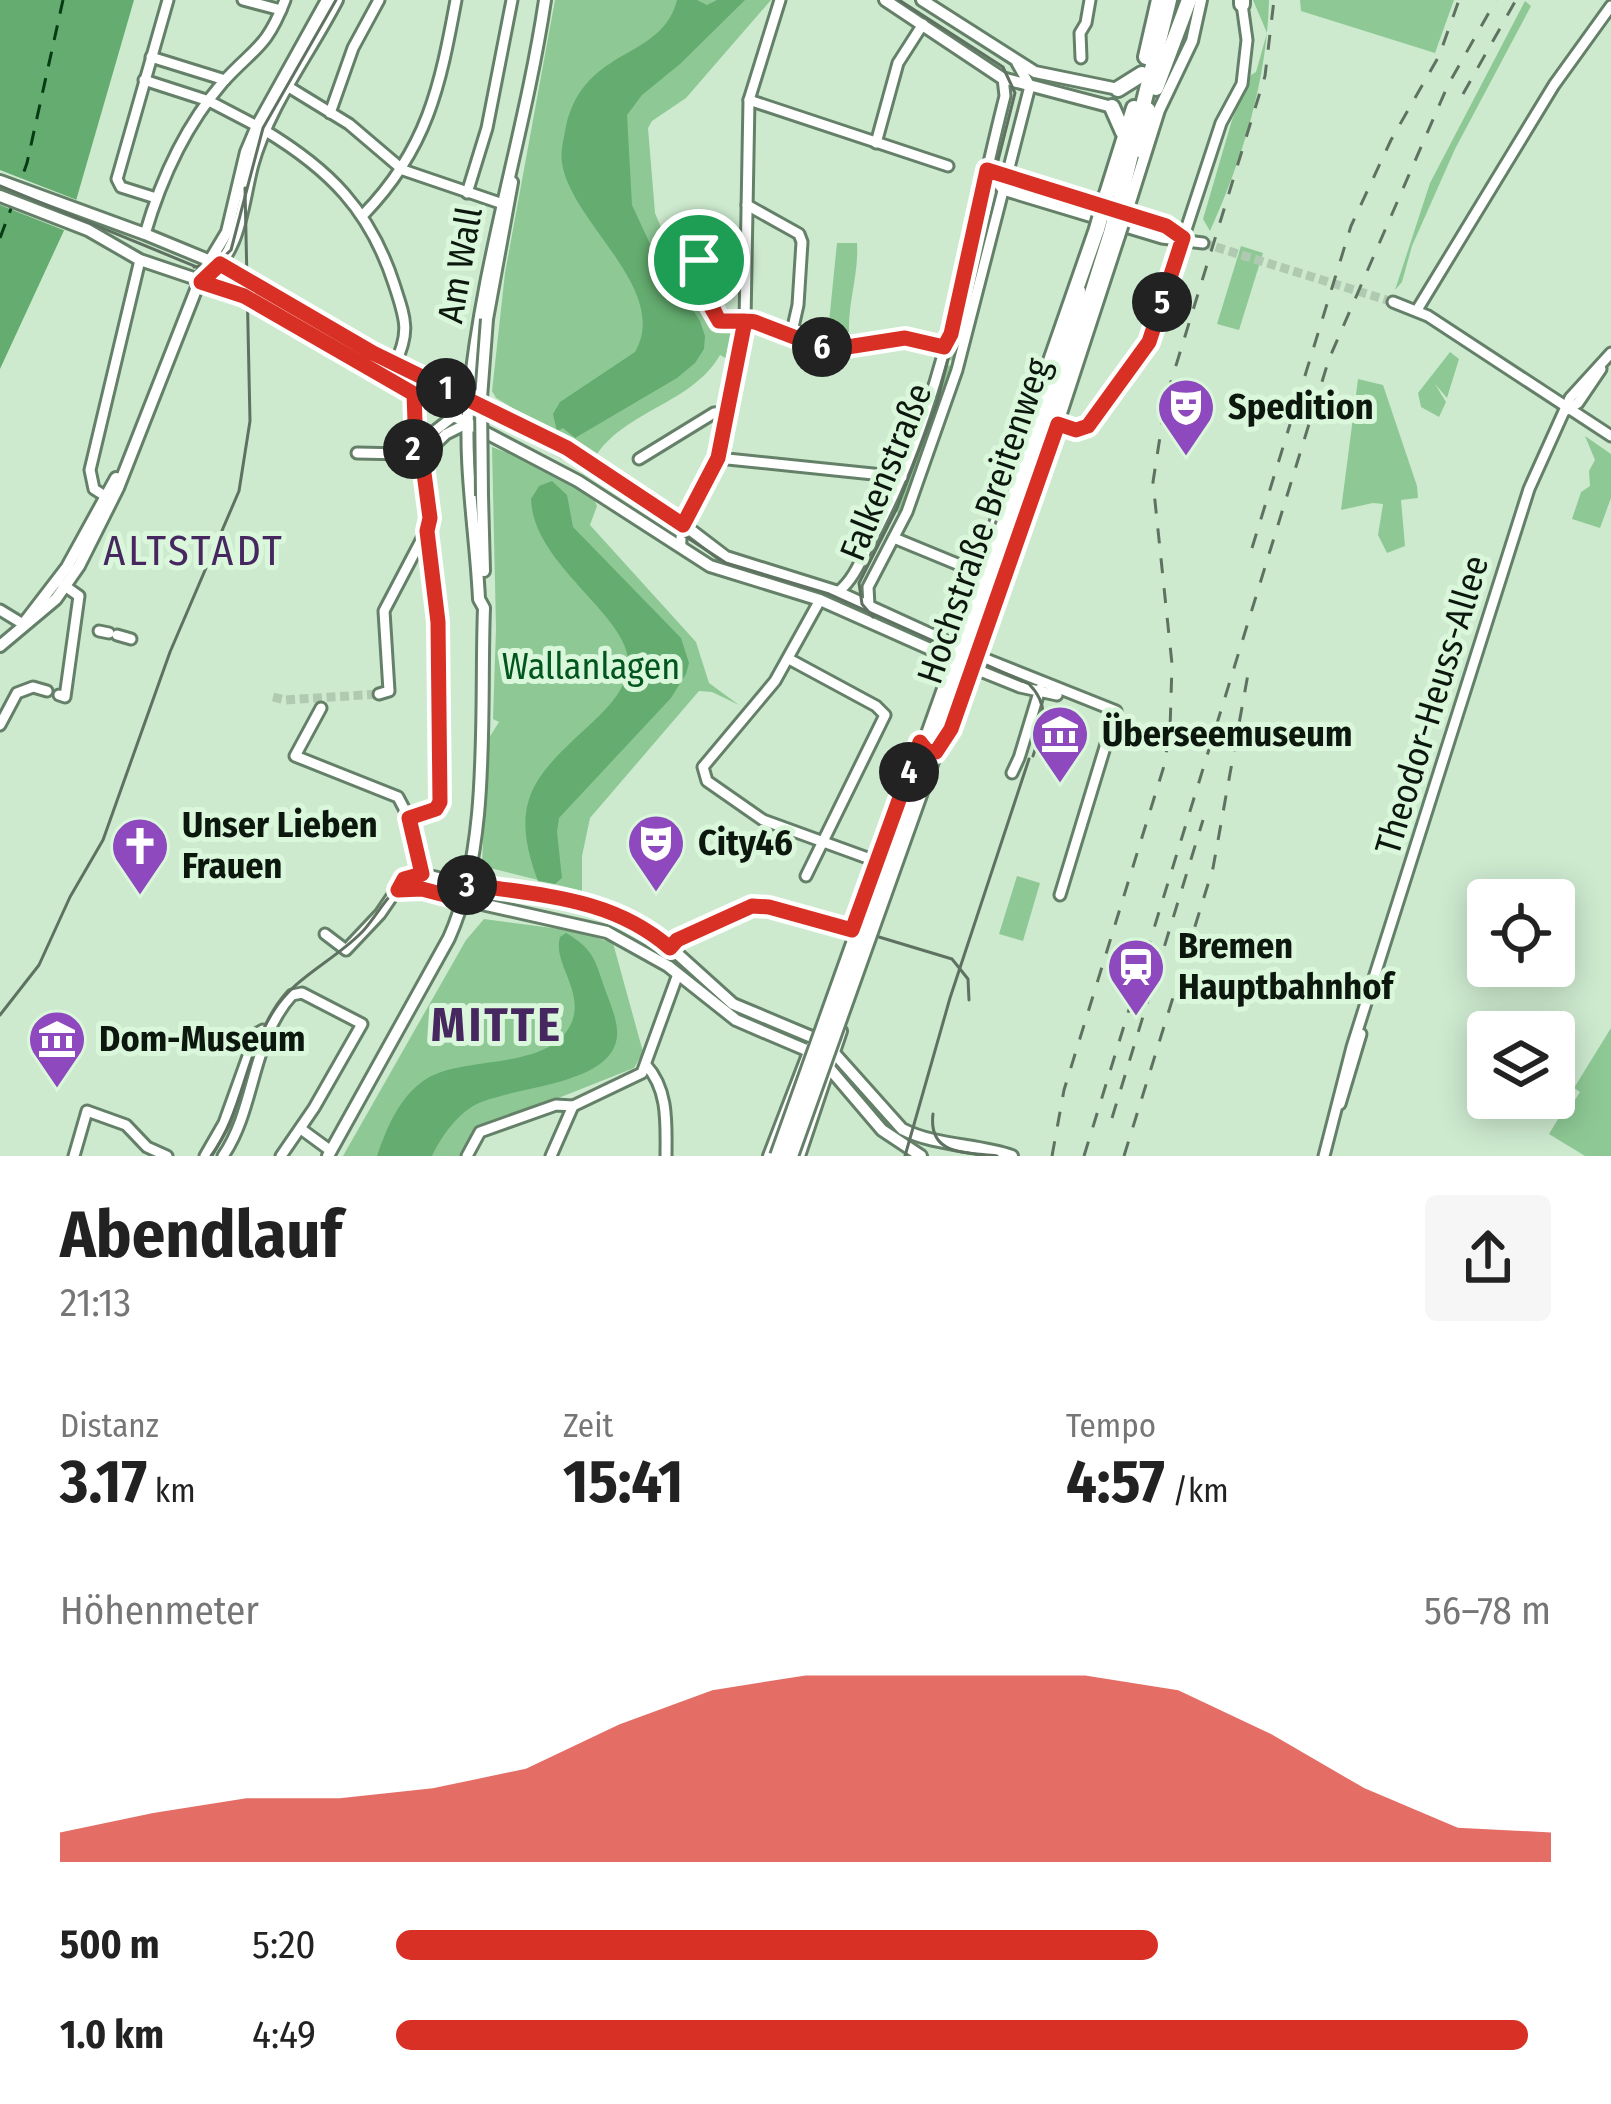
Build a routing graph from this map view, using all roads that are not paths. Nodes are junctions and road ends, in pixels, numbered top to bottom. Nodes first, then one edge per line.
1 (167, 0) edge
2 (242, 0) edge
3 (327, 0) edge
4 (337, 0) edge
5 (379, 0) edge
6 (456, 0) edge
7 (512, 0) edge
8 (545, 0) edge
9 (780, 0) edge
10 (885, 0) edge
11 (922, 0) edge
12 (1090, 0) edge
13 (1159, 0) edge
14 (1168, 0) edge
15 (1189, 0) edge
16 (1201, 0) edge
17 (1242, 1) edge
18 (283, 5) edge
19 (1611, 6) edge
20 (923, 24) junction
21 (151, 57) junction
22 (1081, 58) dead end
23 (1017, 63) junction
24 (1142, 74) junction
25 (1047, 77) junction
26 (1003, 78) junction
27 (144, 80) junction
28 (225, 80) junction
29 (1027, 84) junction
30 (286, 86) junction
31 (1118, 89) joint
32 (1006, 92) junction
33 (748, 100) junction
34 (209, 101) junction
35 (1112, 107) joint
36 (1148, 110) junction
37 (331, 112) junction
38 (260, 128) junction
39 (1124, 132) junction
40 (876, 143) junction
41 (1143, 152) junction
42 (948, 166) dead end
43 (1130, 166) junction
44 (403, 170) junction
45 (987, 170) junction
46 (509, 173) junction
47 (1007, 176) junction
48 (0, 181) edge
49 (1003, 190) junction
50 (467, 194) junction
51 (0, 196) edge
52 (156, 198) junction
53 (1119, 198) junction
54 (500, 203) junction
55 (747, 205) junction
56 (364, 214) junction
57 (1109, 233) junction
58 (146, 234) junction
59 (1183, 238) junction
60 (1203, 243) tunnel mouth
61 (140, 260) junction
62 (216, 262) junction
63 (697, 278) dead end
64 (201, 282) junction
65 (1078, 287) junction
66 (1393, 302) tunnel mouth
67 (1417, 310) junction
68 (745, 321) junction
69 (791, 336) junction
70 (944, 347) junction
71 (1607, 358) edge
72 (395, 364) junction
73 (440, 386) junction
74 (414, 394) junction
75 (469, 398) junction
76 (428, 402) junction
77 (1567, 410) junction
78 (727, 412) junction
79 (454, 416) junction
80 (468, 423) junction
81 (1058, 424) junction
82 (1611, 436) edge
83 (1041, 437) junction
84 (1021, 448) joint
85 (357, 453) dead end
86 (414, 453) junction
87 (718, 458) junction
88 (639, 459) dead end
89 (125, 465) junction
90 (902, 477) junction
91 (105, 496) junction
92 (683, 525) junction
93 (427, 531) junction
94 (894, 538) junction
95 (681, 546) junction
96 (979, 573) junction
97 (62, 584) junction
98 (838, 592) junction
99 (820, 600) junction
100 (869, 606) junction
101 (484, 608) junction
102 (0, 610) edge
103 (23, 624) junction
104 (76, 626) junction
105 (131, 639) dead end
106 (954, 644) junction
107 (0, 646) edge
108 (950, 658) junction
109 (789, 659) junction
110 (975, 662) junction
111 (1040, 687) junction
112 (384, 693) dead end
113 (321, 708) dead end
114 (0, 725) edge
115 (920, 742) junction
116 (941, 748) junction
117 (1012, 773) dead end
118 (409, 818) junction
119 (823, 841) junction
120 (877, 861) junction
121 (422, 874) junction
122 (806, 876) dead end
123 (894, 877) junction
124 (467, 884) junction
125 (398, 887) junction
126 (1060, 895) dead end
127 (464, 900) junction
128 (852, 930) junction
129 (325, 934) dead end
130 (670, 948) junction
131 (679, 974) junction
132 (747, 1010) junction
133 (742, 1024) junction
134 (270, 1032) junction
135 (821, 1048) junction
136 (646, 1065) junction
137 (830, 1069) junction
138 (573, 1106) junction
139 (301, 1130) junction
140 (889, 1136) junction
141 (936, 1139) junction
142 (330, 1153) edge
143 (74, 1156) edge
144 (166, 1156) edge
145 (206, 1156) edge
146 (223, 1156) edge
147 (281, 1156) edge
148 (467, 1156) edge
149 (550, 1156) edge
150 (666, 1156) edge
151 (774, 1156) edge
152 (790, 1156) edge
153 (799, 1156) edge
154 (896, 1156) edge
155 (921, 1156) edge
156 (932, 1156) edge
157 (1012, 1156) edge
158 (1324, 1156) edge

1 - 21 street
2 - 18 street
3 - 38 main road
4 - 30 main road
5 - 37 street
6 - 44 street
7 - 50 street
8 - 46 main road, Am Wall
9 - 33 street
10 - 20 main road
11 - 23 main road
12 - 22 street
13 - 24 highway
14 - 43 highway, Hochstraße Breitenweg
15 - 36 highway
16 - 41 main road
17 - 59 street
18 - 28 street
19 - 67 street
20 - 26 main road
20 - 40 street
21 - 27 street
21 - 28 street
23 - 25 main road
23 - 29 street
24 - 31 highway
24 - 39 highway
25 - 29 street
25 - 31 main road
26 - 29 main road
26 - 32 street, Falkenstraße
27 - 34 street
27 - 52 street
28 - 34 street
29 - 32 street
29 - 35 main road
29 - 47 street, Falkenstraße
30 - 37 street
30 - 38 main road
32 - 45 street, Falkenstraße
33 - 40 street
33 - 55 street
34 - 38 street
34 - 52 street
35 - 39 highway
36 - 41 highway
36 - 43 highway
37 - 44 street
38 - 56 street
38 - 62 main road
39 - 53 highway
40 - 42 street
41 - 53 main road
43 - 53 highway, Hochstraße Breitenweg
44 - 50 street
44 - 56 street
45 - 47 street
45 - 49 street
45 - 70 street, Falkenstraße
46 - 54 main road, Am Wall
46 - 101 main road, bridge
47 - 49 street, Falkenstraße
47 - 59 street
48 - 58 main road
49 - 59 street
49 - 94 street, Falkenstraße
50 - 54 street
51 - 61 main road
52 - 58 street
53 - 57 highway, Hochstraße Breitenweg, bridge
54 - 75 main road, Am Wall
55 - 68 street
55 - 69 street
56 - 72 street
57 - 65 highway
57 - 81 main road
57 - 83 highway, Hochstraße Breitenweg
58 - 62 main road
59 - 60 street
59 - 81 street
61 - 64 main road
61 - 91 street
62 - 64 main road
62 - 72 main road
63 - 68 street
64 - 74 main road
64 - 89 main road
65 - 83 highway, Hochstraße Breitenweg
65 - 84 highway
66 - 67 street
67 - 77 street
68 - 69 street
68 - 78 street
69 - 70 street
70 - 90 street, Falkenstraße
71 - 77 street, Theodor-Heuss-Allee
72 - 73 main road
73 - 75 main road
73 - 76 main road
74 - 76 main road
74 - 86 street
75 - 79 street
75 - 80 main road, Am Wall
75 - 92 main road
76 - 79 main road
77 - 82 street
77 - 158 street, Theodor-Heuss-Allee
78 - 87 street
78 - 88 street
79 - 80 main road
79 - 86 street
80 - 86 street
80 - 95 main road
80 - 101 main road, Am Wall
81 - 110 main road
83 - 135 highway, Hochstraße Breitenweg, bridge
84 - 96 main road
85 - 86 street
86 - 93 street
87 - 90 street
87 - 92 street
89 - 91 main road
89 - 97 main road
90 - 98 street, Falkenstraße
91 - 97 main road
92 - 95 street
92 - 98 main road
93 - 112 street
93 - 118 street
94 - 96 street
94 - 100 street, Falkenstraße
95 - 99 main road
96 - 106 main road
97 - 103 main road
97 - 104 street
98 - 100 main road
99 - 108 main road
99 - 109 street
100 - 106 main road
101 - 124 main road, Am Wall
102 - 103 street
103 - 107 main road
104 - 105 street
104 - 114 street
106 - 108 main road
106 - 110 main road
108 - 110 main road
108 - 115 main road
109 - 119 street
109 - 119 street
110 - 111 street
110 - 116 main road
111 - 117 street
111 - 126 street
113 - 118 street
115 - 116 main road
115 - 120 main road
116 - 123 main road
118 - 121 street
119 - 120 street
119 - 122 street
120 - 123 street
120 - 128 main road
121 - 124 street
121 - 125 street
123 - 135 main road
124 - 127 main road, Am Wall
124 - 130 main road
125 - 127 street
125 - 129 street
127 - 131 main road
127 - 142 main road, Am Wall
128 - 130 street
128 - 135 main road
130 - 132 main road
131 - 133 main road
131 - 136 street
132 - 133 main road
132 - 135 main road
133 - 135 main road
134 - 139 street
134 - 145 street
134 - 146 street
135 - 137 main road
135 - 137 main road
135 - 141 main road
135 - 151 highway, bridge
135 - 152 highway, bridge
136 - 138 street
136 - 150 street
137 - 140 main road
137 - 153 main road
138 - 148 street
138 - 149 street
139 - 142 street
139 - 147 street
140 - 154 main road
140 - 155 main road
141 - 156 main road
141 - 157 main road
143 - 144 street

